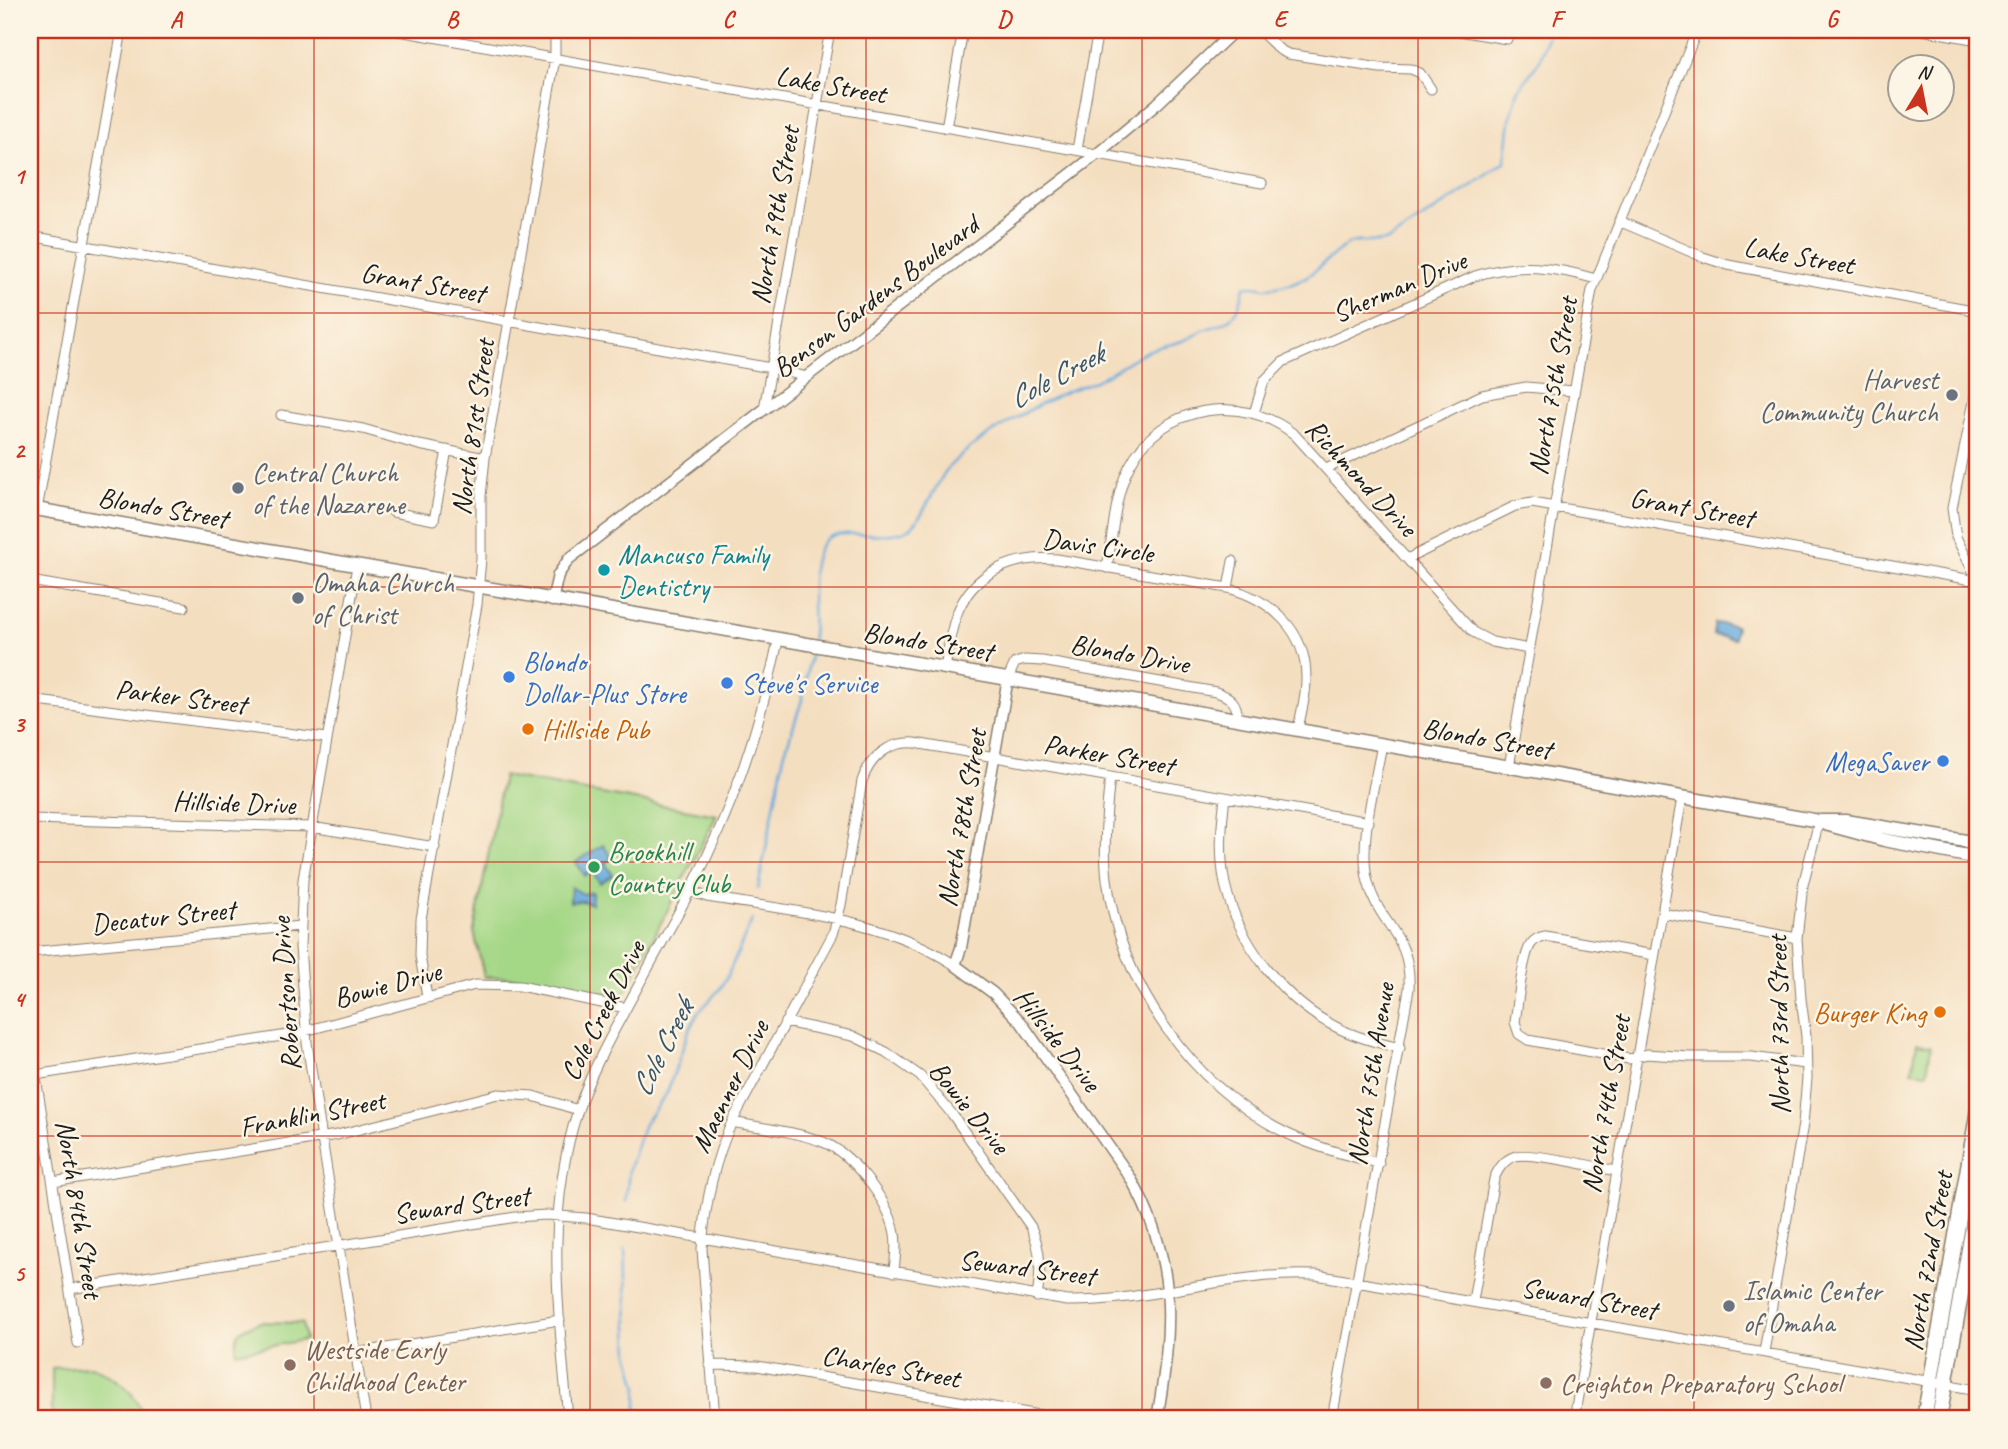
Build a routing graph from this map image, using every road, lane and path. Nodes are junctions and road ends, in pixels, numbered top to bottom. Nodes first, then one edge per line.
1 (122, 30) edge
2 (393, 30) edge
3 (555, 30) edge
4 (830, 30) edge
5 (963, 30) edge
6 (1098, 30) edge
7 (1235, 30) edge
8 (1259, 30) edge
9 (1453, 30) edge
10 (1697, 30) edge
11 (1922, 30) edge
12 (1507, 39) dead end
13 (1978, 40) edge
14 (555, 58) junction
15 (1431, 89) dead end
16 (817, 105) junction
17 (946, 128) junction
18 (1077, 150) junction
19 (1097, 154) junction
20 (1262, 183) dead end
21 (1619, 221) junction
22 (30, 236) edge
23 (85, 246) junction
24 (1596, 279) junction
25 (1978, 311) edge
26 (510, 321) junction
27 (771, 368) junction
28 (807, 377) junction
29 (1978, 382) edge
30 (1573, 391) junction
31 (764, 409) junction
32 (1254, 413) junction
33 (281, 415) dead end
34 (447, 450) junction
35 (485, 458) junction
36 (1326, 469) junction
37 (1554, 506) junction
38 (33, 509) edge
39 (393, 512) dead end
40 (1407, 559) junction
41 (1233, 561) dead end
42 (357, 566) junction
43 (1107, 568) junction
44 (30, 581) edge
45 (1976, 581) edge
46 (479, 588) junction
47 (1227, 588) junction
48 (552, 601) junction
49 (184, 607) dead end
50 (778, 641) junction
51 (1529, 649) junction
52 (945, 669) junction
53 (1008, 678) junction
54 (30, 700) edge
55 (1237, 718) junction
56 (1298, 729) junction
57 (326, 738) junction
58 (1382, 744) junction
59 (995, 757) junction
60 (1509, 767) junction
61 (1110, 778) junction
62 (862, 785) joint
63 (1225, 798) junction
64 (1682, 798) junction
65 (30, 819) edge
66 (1819, 821) junction
67 (1368, 822) junction
68 (311, 827) junction
69 (1978, 843) edge
70 (435, 847) junction
71 (1978, 858) edge
72 (690, 891) junction
73 (1662, 913) junction
74 (837, 919) junction
75 (300, 926) junction
76 (1797, 938) junction
77 (30, 952) edge
78 (1654, 955) junction
79 (955, 965) junction
80 (427, 997) junction
81 (626, 1008) junction
82 (785, 1022) junction
83 (305, 1031) junction
84 (30, 1040) edge
85 (1399, 1048) junction
86 (1636, 1056) junction
87 (1807, 1064) junction
88 (35, 1074) junction
89 (578, 1110) junction
90 (1978, 1110) edge
91 (732, 1122) junction
92 (322, 1138) junction
93 (1379, 1163) junction
94 (1616, 1171) junction
95 (1973, 1171) edge
96 (53, 1182) junction
97 (1978, 1198) edge
98 (557, 1215) junction
99 (703, 1239) junction
100 (340, 1245) junction
101 (894, 1272) junction
102 (1971, 1273) edge
103 (1359, 1281) junction
104 (70, 1289) junction
105 (1168, 1291) junction
106 (1037, 1297) junction
107 (1473, 1301) junction
108 (560, 1320) junction
109 (1589, 1321) junction
110 (78, 1343) dead end
111 (1764, 1352) junction
112 (355, 1353) junction
113 (710, 1365) junction
114 (1938, 1383) junction
115 (1978, 1390) edge
116 (366, 1419) edge
117 (568, 1419) edge
118 (715, 1419) edge
119 (1063, 1419) edge
120 (1157, 1419) edge
121 (1332, 1419) edge
122 (1574, 1419) edge
123 (1924, 1419) edge
124 (1939, 1419) edge

1 - 23 street
2 - 14 street, Lake Street
3 - 14 street, North 81st Street
4 - 16 street, North 79th Street
5 - 17 street
6 - 18 street
7 - 19 street, Benson Gardens Boulevard
8 - 15 street
9 - 12 street
10 - 21 street, North 75th Street
11 - 13 street
14 - 16 street, Lake Street
14 - 26 street, North 81st Street
16 - 17 street, Lake Street
16 - 27 street, North 79th Street
17 - 18 street, Lake Street
18 - 19 street, Lake Street
19 - 20 street, Lake Street
19 - 28 street, Benson Gardens Boulevard
21 - 24 street, North 75th Street
21 - 25 street, Lake Street
22 - 23 street, Grant Street
23 - 26 street, Grant Street
23 - 38 street
24 - 30 street, North 75th Street
24 - 32 street, Sherman Drive
26 - 27 street, Grant Street
26 - 35 street, North 81st Street
27 - 28 street, Grant Street
27 - 31 street, North 79th Street
28 - 31 street, Benson Gardens Boulevard
29 - 45 street
30 - 36 street
30 - 37 street, North 75th Street
31 - 48 street, Benson Gardens Boulevard
32 - 36 street, Richmond Drive
32 - 43 street, Richmond Drive
33 - 34 street
34 - 35 street
34 - 39 street
35 - 46 street, North 81st Street
36 - 40 street, Richmond Drive
37 - 40 street, Grant Street
37 - 45 street, Grant Street
37 - 51 street, North 75th Street
38 - 42 main road, Blondo Street
40 - 51 street, Richmond Drive
41 - 47 street
42 - 46 main road, Blondo Street
42 - 57 street, Robertson Drive
43 - 47 street, Davis Circle
43 - 52 street, Davis Circle
44 - 49 street
46 - 48 main road, Blondo Street
46 - 70 street, North 81st Street
47 - 56 street, Davis Circle
48 - 50 main road, Blondo Street
50 - 52 main road, Blondo Street
50 - 72 street, Cole Creek Drive
51 - 60 street, North 75th Street
52 - 53 main road, Blondo Street
53 - 55 main road, Blondo Street
53 - 55 street, Blondo Drive
53 - 59 street, North 78th Street
54 - 57 street, Parker Street
55 - 56 main road, Blondo Street
56 - 58 main road, Blondo Street
57 - 68 street, Robertson Drive
58 - 60 main road, Blondo Street
58 - 67 street, North 75th Avenue
59 - 61 street, Parker Street
59 - 62 street, Parker Street
59 - 79 street, North 78th Street
60 - 64 main road, Blondo Street
61 - 63 street, Parker Street
61 - 93 street
62 - 74 street, Maenner Drive
63 - 67 street, Parker Street
63 - 85 street
64 - 66 main road, Blondo Street
64 - 73 street, North 74th Street
65 - 68 street, Hillside Drive
66 - 69 main road, Blondo Street
66 - 71 main road, Blondo Street
66 - 76 street, North 73rd Street
67 - 85 street, North 75th Avenue
68 - 70 street, Hillside Drive
68 - 75 street, Robertson Drive
70 - 80 street, North 81st Street
72 - 74 street, Hillside Drive
72 - 81 street, Cole Creek Drive
73 - 76 street
73 - 78 street, North 74th Street
74 - 79 street, Hillside Drive
74 - 82 street, Maenner Drive
75 - 77 street, Decatur Street
75 - 83 street, Robertson Drive
76 - 87 street, North 73rd Street
78 - 86 street, North 74th Street
78 - 86 street
79 - 105 street, Hillside Drive
80 - 81 street, Bowie Drive
80 - 83 street, Bowie Drive
81 - 89 street, Cole Creek Drive
82 - 91 street, Maenner Drive
82 - 106 street, Bowie Drive
83 - 88 street, Bowie Drive
83 - 92 street, Robertson Drive
84 - 88 street, North 84th Street
85 - 93 street, North 75th Avenue
86 - 87 street
86 - 94 street, North 74th Street
87 - 111 street, North 73rd Street
88 - 96 street, North 84th Street
89 - 92 street, Franklin Street
89 - 98 street, Cole Creek Drive
90 - 95 main road, North 72nd Street
91 - 99 street, Maenner Drive
91 - 101 street
92 - 96 street, Franklin Street
92 - 100 street, Robertson Drive
93 - 103 street, North 75th Avenue
94 - 107 street
94 - 109 street, North 74th Street
95 - 114 main road, North 72nd Street
96 - 104 street, North 84th Street
97 - 102 main road, North 72nd Street
98 - 99 street, Seward Street
98 - 100 street, Seward Street
98 - 108 street, Cole Creek Drive
99 - 101 street, Seward Street
99 - 113 street, Maenner Drive
100 - 104 street, Seward Street
100 - 112 street, Robertson Drive
101 - 106 street, Seward Street
102 - 114 main road, North 72nd Street
103 - 105 street, Seward Street
103 - 107 street, Seward Street
103 - 121 street, North 75th Avenue
104 - 110 street, North 84th Street
105 - 106 street, Seward Street
105 - 120 street, Hillside Drive
107 - 109 street, Seward Street
108 - 112 street
108 - 117 street, Cole Creek Drive
109 - 111 street, Seward Street
109 - 122 street, North 74th Street
111 - 114 street, Seward Street
112 - 116 street, Robertson Drive
113 - 118 street, Maenner Drive
113 - 119 street, Charles Street
114 - 115 street, Seward Street
114 - 123 main road, North 72nd Street
114 - 124 main road, North 72nd Street

